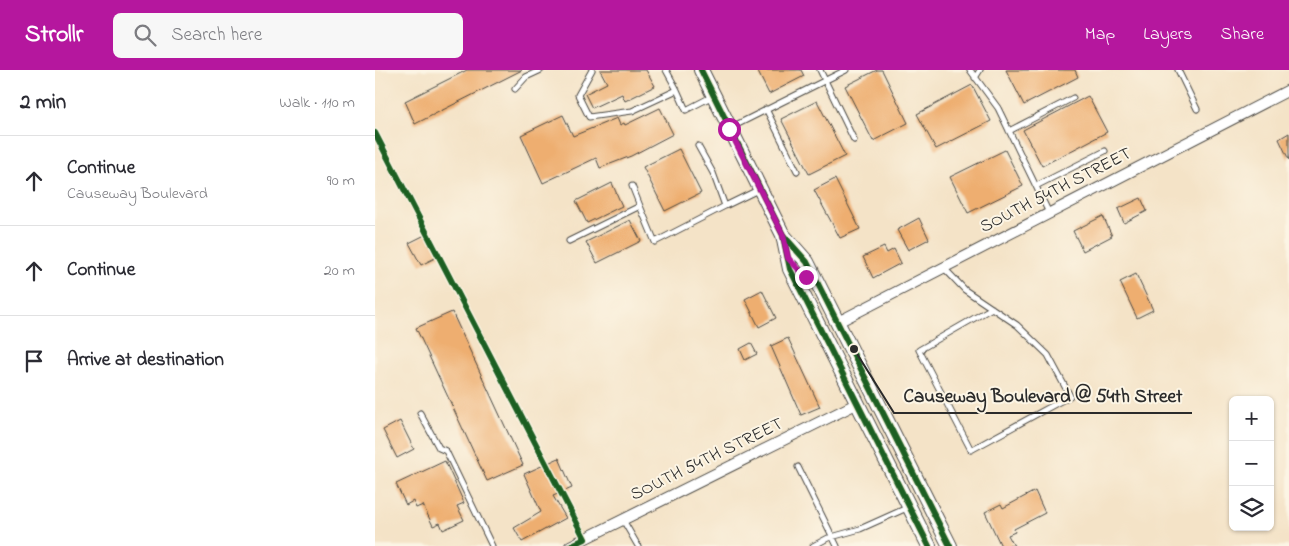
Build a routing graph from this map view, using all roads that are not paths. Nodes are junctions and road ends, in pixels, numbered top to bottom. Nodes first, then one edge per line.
1 (541, 70) edge
2 (592, 70) edge
3 (667, 70) edge
4 (701, 70) edge
5 (820, 70) edge
6 (846, 70) edge
7 (970, 70) edge
8 (981, 70) edge
9 (1178, 70) edge
10 (975, 78) junction
11 (825, 80) junction
12 (515, 89) dead end
13 (677, 90) junction
14 (1289, 90) edge
15 (713, 96) junction
16 (1073, 98) dead end
17 (767, 109) junction
18 (1197, 109) dead end
19 (729, 129) junction
20 (1009, 131) junction
21 (855, 140) dead end
22 (698, 146) dead end
23 (1105, 151) dead end
24 (797, 171) dead end
25 (632, 186) dead end
26 (1036, 186) junction
27 (760, 189) junction
28 (640, 206) junction
29 (725, 206) junction
30 (1049, 213) junction
31 (783, 235) junction
32 (569, 241) dead end
33 (788, 258) junction
34 (943, 268) junction
35 (992, 308) junction
36 (838, 322) junction
37 (857, 403) junction
38 (421, 413) dead end
39 (798, 467) dead end
40 (910, 507) junction
41 (623, 520) junction
42 (942, 530) junction
43 (832, 537) junction
44 (492, 546) edge
45 (570, 546) edge
46 (638, 546) edge
47 (813, 546) edge
48 (837, 546) edge
49 (929, 546) edge
50 (950, 546) edge

1 - 12 lane
2 - 13 lane
3 - 13 lane
4 - 15 main road
5 - 11 lane
6 - 11 lane
7 - 10 lane
8 - 10 lane
9 - 18 lane
10 - 20 lane
11 - 17 lane
11 - 21 lane
13 - 15 lane
14 - 30 street, SOUTH 54TH STREET
15 - 19 main road
16 - 20 lane
17 - 19 lane
17 - 24 lane
19 - 27 main road
20 - 26 lane
22 - 29 lane
23 - 26 lane
25 - 28 lane
26 - 30 lane
27 - 29 lane
27 - 31 main road
28 - 29 lane
28 - 32 lane
30 - 34 street, SOUTH 54TH STREET
31 - 33 main road
31 - 36 main road
33 - 36 main road
33 - 37 main road
34 - 35 lane
34 - 36 street, SOUTH 54TH STREET
35 - 35 lane
36 - 42 main road
37 - 40 main road
37 - 41 street, SOUTH 54TH STREET
37 - 42 main road
38 - 44 lane
39 - 43 lane
40 - 43 lane
40 - 49 main road
41 - 45 street, SOUTH 54TH STREET
41 - 46 lane
42 - 50 main road
43 - 47 lane
43 - 48 lane

